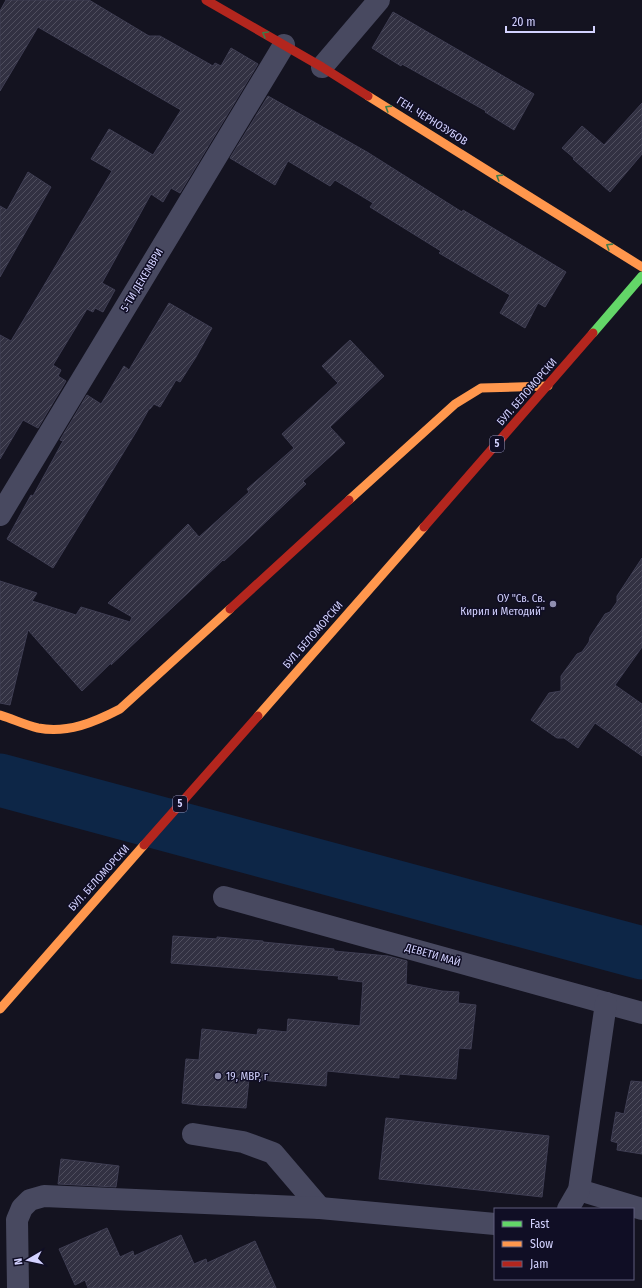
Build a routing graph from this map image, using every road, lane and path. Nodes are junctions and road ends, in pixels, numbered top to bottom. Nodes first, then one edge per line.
1 (206, 0) edge
2 (379, 0) edge
3 (284, 44) junction
4 (322, 67) junction
5 (642, 266) edge
6 (642, 276) edge
7 (548, 386) junction
8 (0, 515) edge
9 (0, 715) edge
10 (224, 897) dead end
11 (606, 1003) junction
12 (0, 1009) edge
13 (642, 1013) edge
14 (193, 1134) dead end
15 (578, 1190) junction
16 (320, 1208) junction
17 (569, 1208) edge
18 (642, 1209) edge
19 (494, 1224) edge
20 (18, 1288) edge

3 -> 1 street, ГЕН. ЧЕРНОЗУБОВ
2 - 4 street
3 - 4 street, ГЕН. ЧЕРНОЗУБОВ
3 - 8 street, 5-ТИ ДЕКЕМВРИ
5 -> 4 street, ГЕН. ЧЕРНОЗУБОВ
6 - 7 street, БУЛ. БЕЛОМОРСКИ / 5
7 - 9 street
7 - 12 street, БУЛ. БЕЛОМОРСКИ / 5
10 - 11 street, ДЕВЕТИ МАЙ
11 - 13 street, ДЕВЕТИ МАЙ
11 - 15 street
14 - 16 street
15 - 17 street
15 - 18 street
16 - 19 street
16 - 20 street

